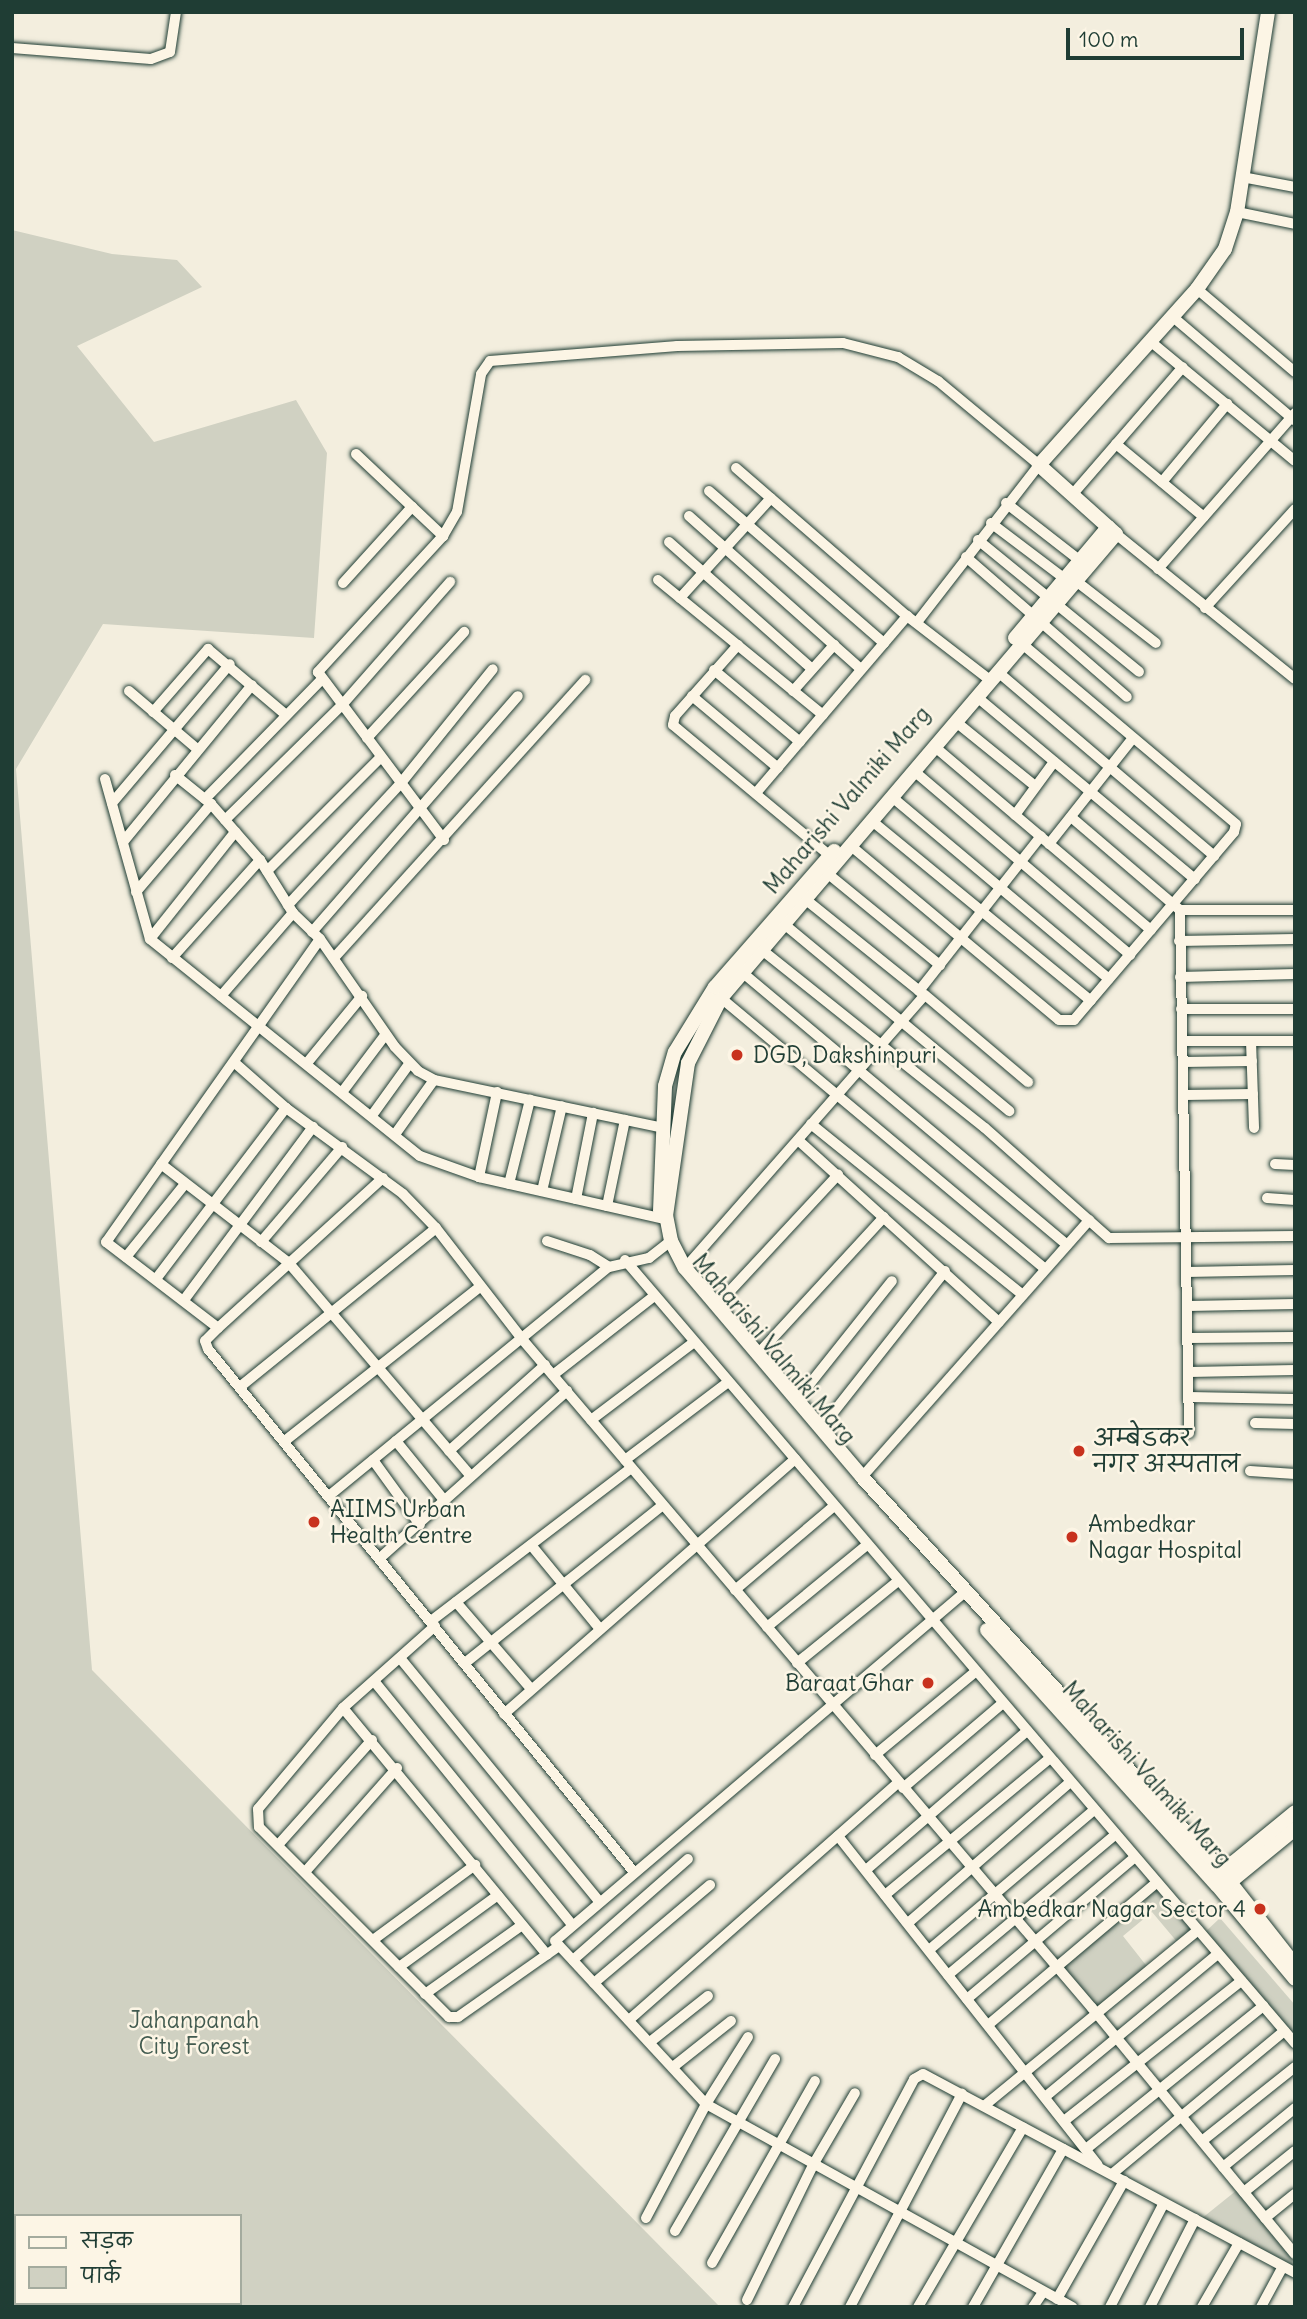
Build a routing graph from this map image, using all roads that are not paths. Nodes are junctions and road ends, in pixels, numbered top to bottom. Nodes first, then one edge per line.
1 (176, 12) edge
2 (1268, 12) edge
3 (12, 48) edge
4 (1242, 177) junction
5 (1295, 187) edge
6 (1237, 212) junction
7 (1295, 223) edge
8 (1196, 289) junction
9 (1173, 317) junction
10 (1150, 341) junction
11 (1184, 367) junction
12 (1295, 372) edge
13 (1227, 404) junction
14 (1294, 417) edge
15 (1271, 440) junction
16 (1116, 444) junction
17 (356, 454) dead end
18 (1295, 461) edge
19 (1039, 466) junction
20 (736, 468) dead end
21 (1162, 482) junction
22 (709, 491) dead end
23 (1072, 495) junction
24 (771, 498) junction
25 (1006, 503) junction
26 (412, 507) junction
27 (1295, 509) edge
28 (689, 516) dead end
29 (1204, 517) junction
30 (991, 523) junction
31 (747, 524) junction
32 (1112, 530) junction
33 (443, 536) junction
34 (978, 540) junction
35 (669, 542) dead end
36 (725, 548) junction
37 (965, 557) junction
38 (1084, 564) junction
39 (1158, 569) junction
40 (703, 572) junction
41 (658, 580) dead end
42 (450, 582) dead end
43 (1071, 582) junction
44 (343, 583) dead end
45 (680, 597) junction
46 (1051, 603) junction
47 (1205, 608) junction
48 (912, 619) junction
49 (1037, 620) junction
50 (464, 632) dead end
51 (884, 643) junction
52 (1156, 643) dead end
53 (1022, 644) junction
54 (738, 645) junction
55 (834, 645) junction
56 (230, 664) junction
57 (494, 668) dead end
58 (812, 668) junction
59 (862, 669) junction
60 (714, 670) junction
61 (1139, 672) dead end
62 (991, 676) junction
63 (322, 679) junction
64 (1295, 679) edge
65 (585, 680) dead end
66 (252, 685) junction
67 (129, 691) dead end
68 (793, 691) junction
69 (518, 696) dead end
70 (692, 696) junction
71 (977, 697) junction
72 (1127, 697) dead end
73 (342, 705) junction
74 (153, 712) junction
75 (286, 715) junction
76 (823, 715) junction
77 (956, 722) junction
78 (174, 730) junction
79 (1133, 737) junction
80 (367, 738) junction
81 (800, 742) junction
82 (935, 747) junction
83 (197, 748) junction
84 (381, 757) junction
85 (1054, 762) junction
86 (1110, 767) junction
87 (778, 768) junction
88 (914, 771) junction
89 (175, 775) junction
90 (105, 779) dead end
91 (401, 783) junction
92 (1035, 786) junction
93 (1090, 792) junction
94 (756, 793) junction
95 (892, 797) junction
96 (208, 802) junction
97 (112, 803) junction
98 (419, 807) junction
99 (1015, 815) junction
100 (1071, 817) junction
101 (225, 820) junction
102 (872, 821) junction
103 (235, 832) junction
104 (444, 840) junction
105 (1045, 840) junction
106 (123, 842) junction
107 (851, 846) junction
108 (1214, 856) junction
109 (833, 858) junction
110 (260, 860) junction
111 (1023, 860) junction
112 (267, 871) junction
113 (827, 873) junction
114 (1195, 879) junction
115 (1001, 887) junction
116 (136, 892) junction
117 (805, 899) junction
118 (1176, 907) junction
119 (291, 909) junction
120 (1295, 910) edge
121 (982, 911) junction
122 (784, 924) junction
123 (1151, 930) junction
124 (316, 935) junction
125 (961, 938) junction
126 (150, 939) junction
127 (1295, 939) edge
128 (1180, 940) junction
129 (762, 950) junction
130 (1130, 955) junction
131 (172, 958) junction
132 (334, 958) junction
133 (940, 965) junction
134 (743, 973) junction
135 (1295, 974) edge
136 (1180, 977) junction
137 (1109, 979) junction
138 (922, 993) junction
139 (221, 996) junction
140 (362, 996) junction
141 (721, 998) junction
142 (1091, 1001) junction
143 (1181, 1009) junction
144 (1295, 1009) edge
145 (903, 1020) junction
146 (257, 1024) junction
147 (386, 1034) junction
148 (1182, 1041) junction
149 (1251, 1041) junction
150 (1295, 1041) edge
151 (880, 1044) junction
152 (1252, 1061) junction
153 (1183, 1062) junction
154 (235, 1063) junction
155 (306, 1063) junction
156 (409, 1064) junction
157 (857, 1069) junction
158 (434, 1080) junction
159 (1028, 1082) dead end
160 (343, 1091) junction
161 (497, 1092) junction
162 (1253, 1094) junction
163 (1184, 1096) junction
164 (835, 1097) junction
165 (530, 1100) junction
166 (562, 1106) junction
167 (286, 1108) junction
168 (1009, 1111) dead end
169 (593, 1113) junction
170 (373, 1114) junction
171 (625, 1120) junction
172 (811, 1125) junction
173 (313, 1127) junction
174 (663, 1128) junction
175 (1254, 1128) dead end
176 (396, 1133) junction
177 (798, 1140) junction
178 (342, 1147) junction
179 (161, 1164) junction
180 (1276, 1164) dead end
181 (1295, 1165) edge
182 (838, 1175) junction
183 (479, 1177) junction
184 (383, 1178) junction
185 (185, 1184) junction
186 (509, 1184) junction
187 (542, 1191) junction
188 (1267, 1198) dead end
189 (576, 1199) junction
190 (1295, 1200) edge
191 (214, 1205) junction
192 (607, 1206) junction
193 (660, 1217) junction
194 (884, 1217) junction
195 (1089, 1220) junction
196 (239, 1225) junction
197 (436, 1228) junction
198 (1184, 1234) junction
199 (1295, 1236) edge
200 (548, 1241) dead end
201 (261, 1242) junction
202 (668, 1244) junction
203 (1067, 1245) junction
204 (126, 1257) junction
205 (625, 1260) junction
206 (288, 1262) junction
207 (609, 1267) junction
208 (685, 1268) junction
209 (1045, 1269) junction
210 (1295, 1270) edge
211 (945, 1272) junction
212 (1186, 1272) junction
213 (156, 1279) junction
214 (892, 1281) dead end
215 (481, 1286) junction
216 (1023, 1295) junction
217 (654, 1296) junction
218 (184, 1300) junction
219 (1295, 1304) edge
220 (717, 1305) junction
221 (1188, 1306) junction
222 (331, 1313) junction
223 (999, 1322) junction
224 (218, 1328) junction
225 (1295, 1337) edge
226 (1188, 1338) junction
227 (522, 1339) junction
228 (694, 1342) junction
229 (758, 1354) junction
230 (545, 1365) junction
231 (378, 1367) junction
232 (1295, 1370) edge
233 (1189, 1371) junction
234 (553, 1375) junction
235 (728, 1382) junction
236 (241, 1386) junction
237 (567, 1391) junction
238 (1189, 1397) junction
239 (797, 1399) junction
240 (1295, 1399) edge
241 (422, 1420) junction
242 (591, 1420) junction
243 (1255, 1423) dead end
244 (1295, 1424) edge
245 (821, 1428) junction
246 (1189, 1433) dead end
247 (286, 1440) junction
248 (396, 1441) junction
249 (449, 1451) junction
250 (795, 1459) junction
251 (373, 1460) junction
252 (628, 1464) junction
253 (1250, 1471) dead end
254 (469, 1474) junction
255 (1295, 1474) edge
256 (862, 1477) junction
257 (330, 1495) junction
258 (444, 1500) junction
259 (663, 1505) junction
260 (834, 1506) junction
261 (420, 1525) junction
262 (531, 1545) junction
263 (697, 1545) junction
264 (867, 1545) junction
265 (380, 1558) junction
266 (898, 1581) junction
267 (563, 1584) junction
268 (735, 1590) junction
269 (962, 1595) junction
270 (456, 1602) junction
271 (932, 1621) junction
272 (433, 1624) junction
273 (767, 1627) junction
274 (600, 1629) junction
275 (491, 1642) junction
276 (400, 1658) junction
277 (465, 1663) junction
278 (797, 1663) junction
279 (976, 1671) junction
280 (374, 1681) junction
281 (531, 1689) junction
282 (1003, 1703) junction
283 (834, 1706) junction
284 (343, 1708) junction
285 (504, 1714) junction
286 (1027, 1731) junction
287 (372, 1740) junction
288 (875, 1755) junction
289 (1050, 1758) junction
290 (397, 1768) junction
291 (1070, 1782) junction
292 (901, 1785) junction
293 (1094, 1810) junction
294 (1295, 1812) edge
295 (927, 1818) junction
296 (1295, 1829) edge
297 (1116, 1834) junction
298 (838, 1836) junction
299 (948, 1842) junction
300 (278, 1845) junction
301 (1135, 1857) junction
302 (688, 1859) dead end
303 (475, 1866) junction
304 (971, 1869) junction
305 (866, 1871) junction
306 (305, 1872) junction
307 (634, 1872) junction
308 (1223, 1879) junction
309 (1157, 1882) junction
310 (710, 1885) dead end
311 (498, 1895) junction
312 (885, 1895) junction
313 (993, 1896) junction
314 (599, 1901) junction
315 (1014, 1920) junction
316 (908, 1923) junction
317 (522, 1925) junction
318 (572, 1925) junction
319 (1198, 1930) junction
320 (373, 1940) junction
321 (1034, 1942) junction
322 (559, 1946) junction
323 (929, 1950) junction
324 (1218, 1954) junction
325 (547, 1955) junction
326 (573, 1960) junction
327 (1295, 1965) edge
328 (400, 1967) junction
329 (1056, 1968) junction
330 (948, 1975) junction
331 (1295, 1979) edge
332 (1241, 1981) junction
333 (594, 1983) junction
334 (425, 1994) junction
335 (708, 1996) dead end
336 (967, 1999) junction
337 (1263, 2006) junction
338 (1097, 2015) junction
339 (629, 2020) junction
340 (731, 2021) dead end
341 (988, 2025) junction
342 (1284, 2031) junction
343 (748, 2037) dead end
344 (1117, 2040) junction
345 (650, 2042) junction
346 (1295, 2043) edge
347 (775, 2059) dead end
348 (1136, 2064) junction
349 (673, 2067) junction
350 (1295, 2067) edge
351 (1026, 2073) junction
352 (815, 2081) dead end
353 (1158, 2091) junction
354 (855, 2093) dead end
355 (962, 2094) junction
356 (1045, 2097) junction
357 (706, 2104) junction
358 (984, 2106) junction
359 (1295, 2108) edge
360 (1180, 2118) junction
361 (1064, 2121) junction
362 (739, 2122) junction
363 (1023, 2127) junction
364 (1202, 2141) junction
365 (779, 2146) junction
366 (1063, 2149) junction
367 (1086, 2149) junction
368 (1295, 2151) edge
369 (813, 2165) junction
370 (1223, 2167) junction
371 (1101, 2169) junction
372 (1112, 2174) junction
373 (1124, 2181) junction
374 (858, 2190) junction
375 (1244, 2192) junction
376 (1295, 2194) edge
377 (1164, 2203) junction
378 (900, 2214) junction
379 (646, 2218) dead end
380 (1265, 2218) junction
381 (1195, 2220) junction
382 (675, 2231) dead end
383 (1291, 2241) edge
384 (1239, 2243) junction
385 (956, 2246) junction
386 (1295, 2254) edge
387 (712, 2263) dead end
388 (994, 2267) junction
389 (1282, 2268) junction
390 (1295, 2273) edge
391 (1043, 2292) junction
392 (1057, 2299) junction
393 (747, 2300) dead end
394 (793, 2307) edge
395 (850, 2307) edge
396 (918, 2307) edge
397 (973, 2307) edge
398 (1033, 2307) edge
399 (1072, 2307) edge
400 (1110, 2307) edge
401 (1150, 2307) edge
402 (1202, 2307) edge
403 (1261, 2307) edge

1 - 3 street
2 - 4 street
4 - 5 street
4 - 6 street
6 - 7 street
6 - 8 street
8 - 9 street
8 - 12 street
9 - 10 street
9 - 14 street
10 - 11 street
10 - 19 street
11 - 13 street
11 - 16 street
13 - 15 street
13 - 21 street
14 - 15 street
15 - 18 street
15 - 29 street
16 - 21 street
16 - 23 street
17 - 26 street
19 - 23 street
19 - 25 street
19 - 33 street
20 - 24 street
21 - 29 street
22 - 31 street
23 - 32 street
24 - 31 street
24 - 48 street
25 - 30 street
25 - 38 street
26 - 33 street
26 - 44 street
27 - 47 street
28 - 36 street
29 - 39 street
30 - 34 street
30 - 43 street
31 - 36 street
31 - 51 street
32 - 38 street, Maharishi Valmiki Marg
32 - 39 street
33 - 63 street
34 - 37 street
34 - 46 street
35 - 40 street
36 - 40 street
36 - 55 street
37 - 48 street
37 - 49 street
38 - 43 street, Maharishi Valmiki Marg
39 - 47 street
40 - 45 street
40 - 58 street
41 - 45 street
42 - 73 street
43 - 46 street, Maharishi Valmiki Marg
43 - 52 street
45 - 54 street
46 - 49 street, Maharishi Valmiki Marg
46 - 61 street
47 - 64 street
48 - 51 street
48 - 62 street
49 - 53 street, Maharishi Valmiki Marg
49 - 62 street, Maharishi Valmiki Marg
49 - 72 street
50 - 80 street
51 - 59 street
53 - 62 street, Maharishi Valmiki Marg
53 - 79 street
54 - 60 street
54 - 68 street
55 - 58 street
55 - 59 street
56 - 66 street
56 - 74 street
56 - 78 street
57 - 91 street
58 - 68 street
59 - 76 street
60 - 70 street
60 - 81 street
62 - 71 street, Maharishi Valmiki Marg
62 - 86 street
62 - 109 street, Maharishi Valmiki Marg
63 - 73 street
63 - 75 street
65 - 104 street
66 - 75 street
66 - 83 street
67 - 74 street
68 - 76 street
69 - 98 street
70 - 87 street
70 - 94 street
71 - 77 street, Maharishi Valmiki Marg
71 - 85 street
73 - 80 street
73 - 101 street
74 - 78 street
75 - 96 street
76 - 81 street
77 - 82 street, Maharishi Valmiki Marg
77 - 92 street
78 - 83 street
78 - 97 street
79 - 86 street
79 - 108 street
80 - 84 street
81 - 87 street
82 - 88 street, Maharishi Valmiki Marg
82 - 99 street
83 - 89 street
84 - 91 street
84 - 112 street
85 - 92 street
85 - 93 street
86 - 93 street
86 - 108 street
87 - 94 street
88 - 95 street, Maharishi Valmiki Marg
88 - 111 street
89 - 96 street
89 - 106 street
90 - 97 street
91 - 98 street
91 - 119 street
92 - 99 street
93 - 100 street
93 - 114 street
94 - 109 street
95 - 102 street, Maharishi Valmiki Marg
95 - 115 street
96 - 101 street
96 - 116 street
97 - 106 street
98 - 104 street
98 - 124 street
99 - 105 street
100 - 105 street
100 - 118 street
101 - 103 street
102 - 107 street, Maharishi Valmiki Marg
102 - 121 street
103 - 110 street
103 - 126 street
104 - 132 street
105 - 111 street
105 - 123 street
106 - 116 street
107 - 109 street, Maharishi Valmiki Marg
107 - 125 street
108 - 114 street
109 - 113 street, Maharishi Valmiki Marg
109 - 174 street, Maharishi Valmiki Marg
110 - 112 street
110 - 131 street
111 - 115 street
111 - 130 street
112 - 119 street
113 - 117 street, Maharishi Valmiki Marg
113 - 133 street
114 - 118 street
115 - 121 street
115 - 137 street
116 - 126 street
117 - 122 street, Maharishi Valmiki Marg
117 - 138 street
118 - 120 street
118 - 123 street
118 - 128 street
119 - 124 street
119 - 139 street
121 - 125 street
121 - 142 street
122 - 129 street, Maharishi Valmiki Marg
122 - 145 street
123 - 130 street
124 - 132 street
124 - 146 street
125 - 133 street
125 - 142 street
126 - 131 street
127 - 128 street
128 - 136 street
129 - 134 street, Maharishi Valmiki Marg
129 - 151 street
130 - 137 street
131 - 139 street
132 - 140 street
133 - 138 street
134 - 141 street, Maharishi Valmiki Marg
134 - 157 street
135 - 136 street
136 - 143 street
137 - 142 street
138 - 145 street
138 - 159 street
139 - 146 street
140 - 147 street
140 - 155 street
141 - 164 street
141 - 202 street, Maharishi Valmiki Marg
143 - 144 street
143 - 148 street
145 - 151 street
145 - 168 street
146 - 154 street
146 - 155 street
147 - 156 street
147 - 160 street
148 - 149 street
148 - 153 street
149 - 150 street
149 - 152 street
151 - 157 street
151 - 195 street
152 - 153 street
152 - 162 street
153 - 163 street
154 - 167 street
154 - 179 street
155 - 160 street
156 - 158 street
156 - 170 street
157 - 164 street
157 - 203 street
158 - 161 street
158 - 176 street
160 - 170 street
161 - 165 street
161 - 183 street
162 - 163 street
162 - 175 street
163 - 198 street
164 - 172 street
164 - 209 street
165 - 166 street
165 - 186 street
166 - 169 street
166 - 187 street
167 - 173 street
167 - 191 street
169 - 171 street
169 - 189 street
170 - 176 street
171 - 174 street
171 - 192 street
172 - 177 street
172 - 216 street
173 - 178 street
173 - 196 street
174 - 193 street, Maharishi Valmiki Marg
176 - 183 street
177 - 182 street
177 - 208 street
178 - 184 street
178 - 201 street
179 - 185 street
179 - 204 street
180 - 181 street
182 - 194 street
182 - 220 street
183 - 186 street
184 - 197 street
184 - 206 street
185 - 191 street
185 - 204 street
186 - 187 street
187 - 189 street
188 - 190 street
189 - 192 street
191 - 196 street
191 - 213 street
192 - 193 street
193 - 202 street, Maharishi Valmiki Marg
194 - 211 street
194 - 229 street
195 - 198 street
195 - 203 street
196 - 201 street
196 - 218 street
197 - 215 street
197 - 222 street
198 - 199 street
198 - 212 street
200 - 207 street
201 - 206 street
202 - 205 street
202 - 208 street, Maharishi Valmiki Marg
202 - 269 street, Maharishi Valmiki Marg
203 - 209 street
204 - 213 street
205 - 207 street
205 - 217 street
206 - 222 street
206 - 224 street
207 - 227 street
208 - 220 street, Maharishi Valmiki Marg
209 - 216 street
210 - 212 street
211 - 223 street
211 - 245 street
212 - 221 street
213 - 218 street
214 - 239 street
215 - 227 street
215 - 231 street
216 - 223 street
217 - 228 street
217 - 234 street
218 - 224 street
219 - 221 street
220 - 229 street, Maharishi Valmiki Marg
221 - 226 street
222 - 231 street
222 - 236 street
223 - 256 street
224 - 236 street
225 - 226 street
226 - 233 street
227 - 230 street
227 - 241 street
228 - 235 street
228 - 242 street
229 - 239 street, Maharishi Valmiki Marg
230 - 234 street
230 - 249 street
231 - 241 street
231 - 247 street
232 - 233 street
233 - 238 street
234 - 237 street
235 - 250 street
235 - 252 street
236 - 247 street
237 - 242 street
237 - 254 street
238 - 240 street
238 - 246 street
239 - 245 street, Maharishi Valmiki Marg
241 - 248 street
241 - 249 street
242 - 252 street
243 - 244 street
245 - 256 street, Maharishi Valmiki Marg
247 - 257 street
248 - 251 street
248 - 258 street
249 - 254 street
250 - 260 street
250 - 263 street
251 - 257 street
251 - 261 street
252 - 259 street
252 - 262 street
253 - 255 street
254 - 258 street
256 - 269 street, Maharishi Valmiki Marg
257 - 265 street
258 - 261 street
259 - 263 street
259 - 267 street
260 - 264 street
260 - 268 street
261 - 265 street
262 - 267 street
262 - 270 street
263 - 268 street
263 - 274 street
264 - 266 street
264 - 273 street
265 - 272 street
266 - 271 street
266 - 278 street
267 - 274 street
267 - 275 street
268 - 273 street
269 - 271 street
269 - 308 street, Maharishi Valmiki Marg
270 - 272 street
270 - 275 street
271 - 279 street
271 - 283 street
272 - 276 street
272 - 277 street
273 - 278 street
274 - 281 street
275 - 277 street
275 - 281 street
276 - 280 street
276 - 314 street
277 - 285 street
278 - 283 street
279 - 282 street
279 - 288 street
280 - 284 street
280 - 318 street
281 - 285 street
282 - 286 street
282 - 292 street
283 - 288 street
283 - 307 street
284 - 287 street
284 - 300 street
285 - 307 street
286 - 289 street
286 - 295 street
287 - 290 street
287 - 300 street
288 - 292 street
289 - 291 street
289 - 299 street
290 - 303 street
290 - 306 street
291 - 293 street
291 - 304 street
292 - 295 street
292 - 298 street
293 - 297 street
293 - 313 street
294 - 308 street
295 - 299 street
295 - 305 street
296 - 308 street
297 - 301 street
297 - 315 street
298 - 305 street
298 - 339 street
299 - 304 street
299 - 312 street
300 - 306 street
301 - 309 street
301 - 321 street
302 - 326 street
303 - 311 street
303 - 320 street
304 - 313 street
304 - 316 street
305 - 312 street
306 - 320 street
307 - 314 street
308 - 327 street, Maharishi Valmiki Marg
308 - 331 street, Maharishi Valmiki Marg
309 - 319 street
309 - 329 street
310 - 333 street
311 - 317 street
311 - 328 street
312 - 316 street
313 - 315 street
313 - 323 street
314 - 318 street
315 - 321 street
315 - 330 street
316 - 323 street
317 - 325 street
317 - 334 street
318 - 322 street
319 - 324 street
319 - 338 street
320 - 328 street
321 - 329 street
321 - 336 street
322 - 325 street
322 - 326 street
323 - 330 street
324 - 332 street
324 - 344 street
325 - 334 street
326 - 333 street
328 - 334 street
329 - 338 street
329 - 341 street
330 - 336 street
332 - 337 street
332 - 348 street
333 - 339 street
335 - 345 street
336 - 341 street
337 - 342 street
337 - 353 street
338 - 344 street
338 - 351 street
339 - 345 street
340 - 349 street
341 - 351 street
342 - 346 street
342 - 360 street
343 - 357 street
344 - 348 street
344 - 356 street
345 - 349 street
347 - 362 street
348 - 353 street
348 - 361 street
349 - 357 street
350 - 364 street
351 - 356 street
351 - 358 street
352 - 365 street
353 - 360 street
353 - 367 street
354 - 369 street
355 - 358 street
355 - 374 street
355 - 378 street
356 - 361 street
357 - 362 street
357 - 379 street
358 - 363 street
359 - 370 street
360 - 364 street
360 - 372 street
361 - 367 street
362 - 365 street
362 - 382 street
363 - 366 street
363 - 385 street
364 - 370 street
365 - 369 street
365 - 387 street
366 - 371 street
366 - 388 street
367 - 371 street
368 - 375 street
369 - 374 street
369 - 393 street
370 - 375 street
371 - 372 street
372 - 373 street
373 - 377 street
373 - 392 street
374 - 378 street
374 - 394 street
375 - 380 street
376 - 380 street
377 - 381 street
377 - 400 street
378 - 385 street
378 - 395 street
380 - 383 street
381 - 384 street
381 - 401 street
383 - 386 street
384 - 389 street
384 - 402 street
385 - 388 street
385 - 396 street
388 - 391 street
388 - 397 street
389 - 390 street
389 - 403 street
391 - 392 street
391 - 398 street
392 - 399 street

